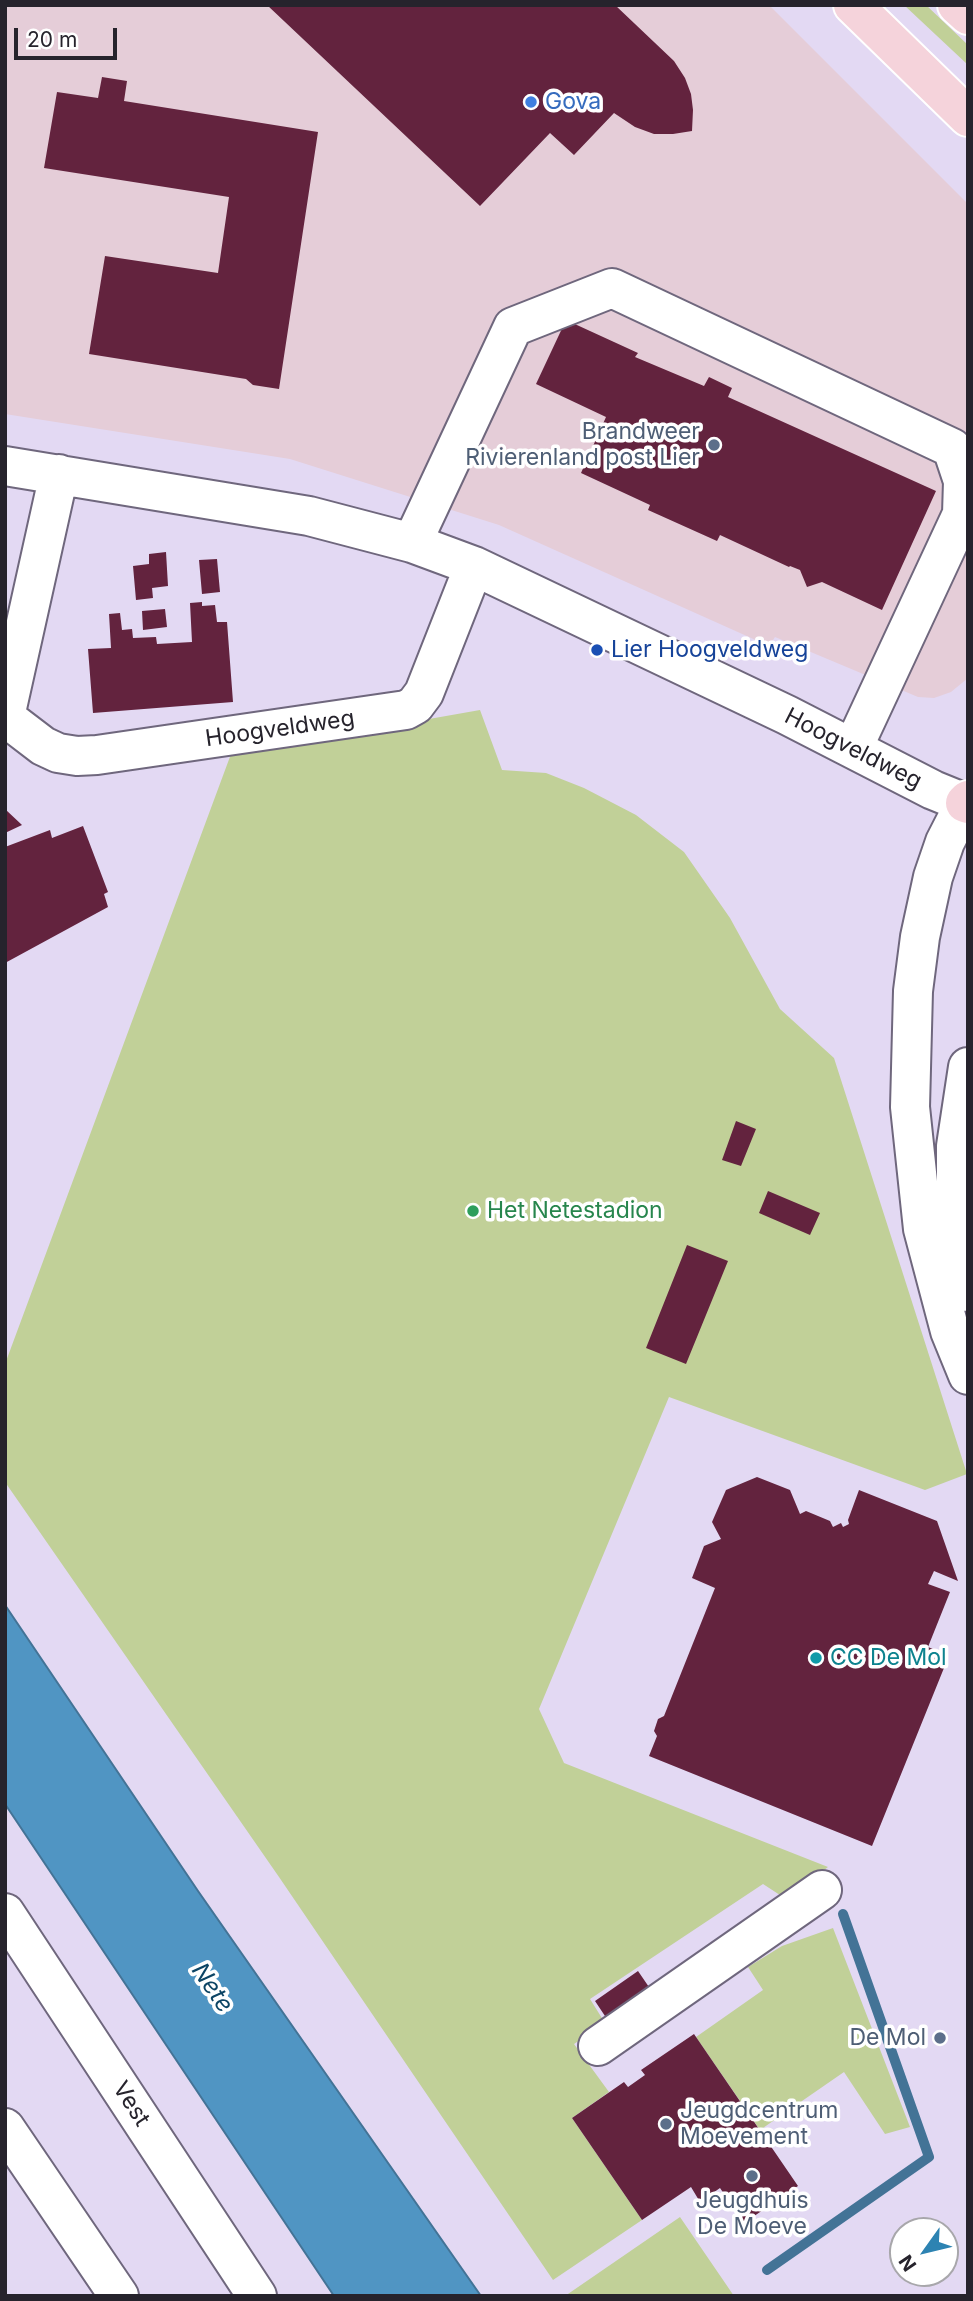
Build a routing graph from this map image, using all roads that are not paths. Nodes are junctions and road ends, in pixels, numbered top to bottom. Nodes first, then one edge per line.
1 (853, 5) edge
2 (957, 5) edge
3 (968, 15) edge
4 (968, 117) edge
5 (5, 466) edge
6 (59, 474) junction
7 (412, 543) junction
8 (474, 566) junction
9 (5, 716) edge
10 (853, 748) junction
11 (967, 802) edge
12 (968, 1067) edge
13 (968, 1292) edge
14 (968, 1375) edge
15 (822, 1890) dead end
16 (5, 1913) edge
17 (598, 2046) dead end
18 (5, 2128) edge
19 (118, 2296) edge
20 (257, 2296) edge

1 - 4 main road
2 - 3 main road
5 - 6 street, Hoogveldweg
6 - 7 street, Hoogveldweg
6 - 9 street, Hoogveldweg
7 - 8 street, Hoogveldweg
7 - 10 street
8 - 9 street, Hoogveldweg
8 - 10 street, Hoogveldweg
10 - 11 street, Hoogveldweg
11 - 14 street
12 - 13 street
15 - 17 street
16 - 20 street, Vest
18 - 19 street

